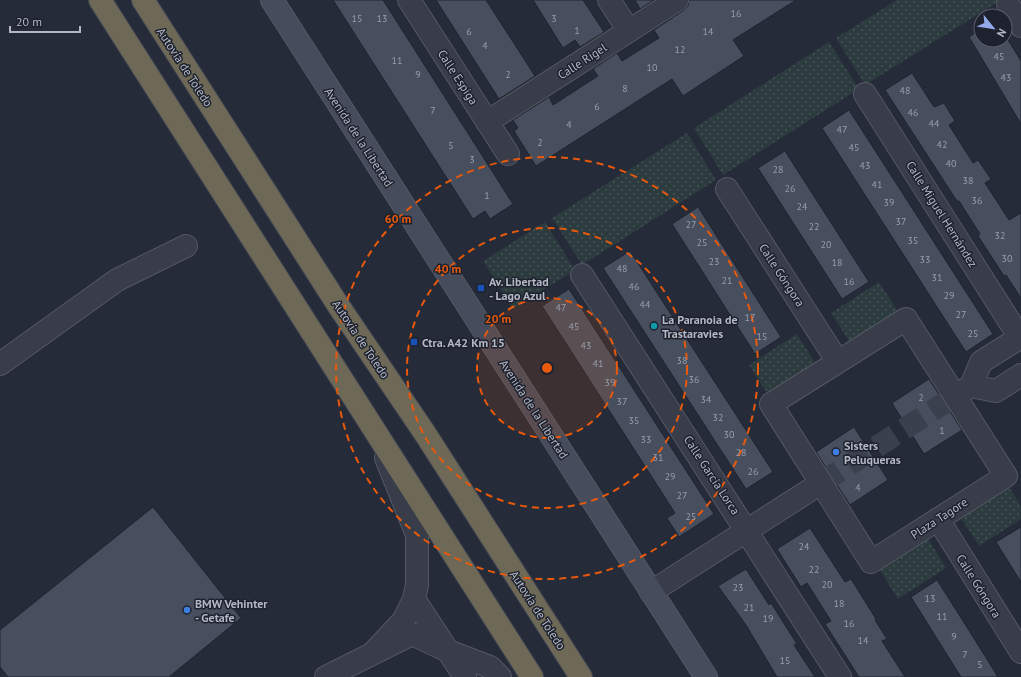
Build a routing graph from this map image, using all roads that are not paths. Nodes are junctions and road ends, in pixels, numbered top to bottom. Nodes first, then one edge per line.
1 (100, 0) edge
2 (143, 0) edge
3 (272, 0) edge
4 (409, 0) edge
5 (609, 0) edge
6 (678, 0) edge
7 (1008, 4) dead end
8 (1021, 26) edge
9 (629, 31) junction
10 (866, 94) dead end
11 (487, 122) junction
12 (508, 154) dead end
13 (727, 188) dead end
14 (186, 246) dead end
15 (582, 275) dead end
16 (1021, 331) edge
17 (1021, 337) edge
18 (838, 362) junction
19 (0, 364) edge
20 (1021, 375) edge
21 (963, 391) junction
22 (373, 428) junction
23 (821, 483) junction
24 (938, 519) junction
25 (747, 530) junction
26 (651, 592) junction
27 (414, 599) junction
28 (448, 651) junction
29 (374, 652) junction
30 (1021, 652) edge
31 (341, 674) edge
32 (465, 677) edge
33 (500, 677) edge
34 (532, 677) edge
35 (581, 677) edge
36 (706, 677) edge
37 (840, 677) edge

1 - 22 highway
2 - 35 highway, Autovía de Toledo
3 - 26 street, Avenida de la Libertad
4 - 11 street, Calle Espiga
5 - 9 street
6 - 9 street, Calle Rigel
7 - 8 street
9 - 11 street, Calle Rigel
10 - 16 street, Calle Miguel Hernández
11 - 12 street, Calle Espiga
13 - 18 street, Calle Góngora
14 - 19 street
15 - 25 street, Calle García Lorca
17 - 21 street
18 - 21 street, Plaza Tagore
18 - 23 street, Plaza Tagore
20 - 21 street
21 - 24 street, Plaza Tagore
22 - 27 street
22 - 34 highway
23 - 24 street, Plaza Tagore
23 - 25 street
24 - 30 street, Calle Góngora
25 - 26 street
25 - 37 street, Calle García Lorca
26 - 36 street, Avenida de la Libertad
27 - 28 street
27 - 29 street
28 - 29 street
28 - 32 street
28 - 33 street
29 - 31 street

